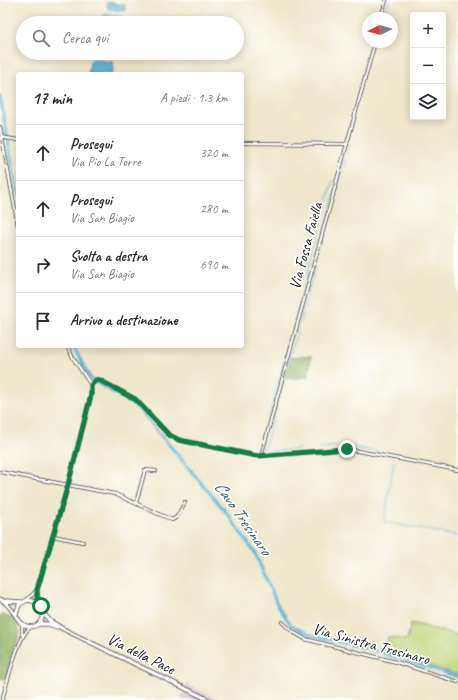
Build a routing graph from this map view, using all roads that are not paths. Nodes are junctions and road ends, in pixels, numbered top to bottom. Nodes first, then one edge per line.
1 (386, 0) edge
2 (383, 12) edge
3 (373, 48) edge
4 (0, 127) edge
5 (2, 137) edge
6 (16, 140) edge
7 (244, 143) edge
8 (347, 144) junction
9 (16, 215) edge
10 (68, 348) edge
11 (93, 383) junction
12 (261, 456) junction
13 (458, 470) edge
14 (156, 471) dead end
15 (0, 472) edge
16 (68, 485) junction
17 (185, 502) dead end
18 (136, 503) junction
19 (53, 536) junction
20 (83, 542) dead end
21 (37, 590) junction
22 (0, 599) edge
23 (27, 600) junction
24 (5, 601) junction
25 (22, 602) junction
26 (39, 604) junction
27 (43, 613) junction
28 (16, 614) junction
29 (282, 622) dead end
30 (22, 624) junction
31 (37, 625) junction
32 (32, 626) junction
33 (63, 629) junction
34 (21, 641) junction
35 (458, 682) edge
36 (2, 700) edge
37 (209, 700) edge

1 - 2 street
3 - 8 street, Via Fossa Faiella
4 - 5 street
5 - 6 street
5 - 9 street
7 - 8 street
8 - 12 street, Via Fossa Faiella
10 - 11 street
11 - 12 street
11 - 16 street
12 - 13 street
14 - 18 street
15 - 16 street
16 - 18 street
16 - 19 street
17 - 18 street
19 - 20 street
19 - 21 street
21 - 23 street
21 - 26 street
22 - 24 main road
23 - 25 main road
23 - 26 main road
24 - 25 main road
24 - 28 main road
25 - 28 main road
26 - 27 main road
27 - 31 main road
27 - 33 main road, Via della Pace
28 - 30 main road
29 - 35 street, Via Sinistra Tresinaro
30 - 32 main road
30 - 34 street
31 - 32 main road
31 - 33 main road, Via della Pace
32 - 34 street
33 - 37 main road, Via della Pace
34 - 36 street

